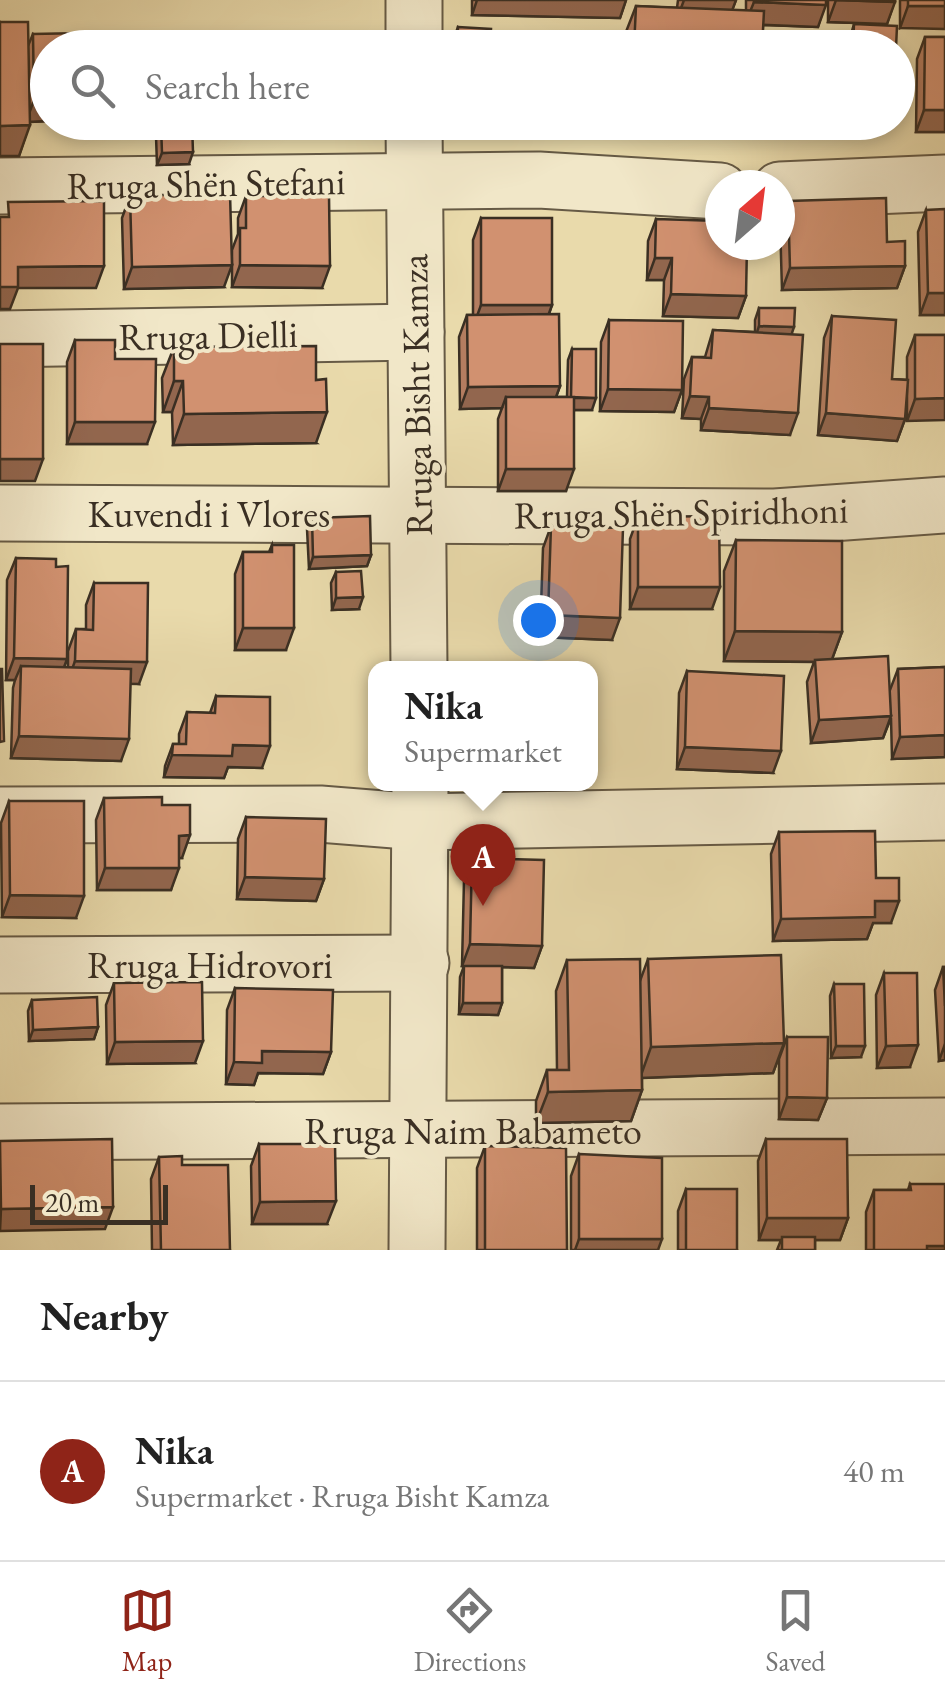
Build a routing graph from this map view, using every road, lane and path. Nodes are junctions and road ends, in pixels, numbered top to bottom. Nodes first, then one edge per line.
1 (414, 0) edge
2 (414, 30) edge
3 (413, 140) edge
4 (412, 180) junction
5 (945, 184) edge
6 (0, 186) edge
7 (795, 189) edge
8 (705, 191) edge
9 (416, 332) junction
10 (0, 338) edge
11 (945, 505) edge
12 (0, 513) edge
13 (418, 514) junction
14 (419, 661) edge
15 (420, 803) edge
16 (945, 812) edge
17 (0, 815) edge
18 (421, 963) junction
19 (0, 965) edge
20 (945, 1126) edge
21 (0, 1132) edge
22 (420, 1132) junction
23 (418, 1250) edge

1 - 2 street
3 - 4 street, Rruga Bisht Kamza
4 - 6 street, Rruga Shën Stefani
4 - 8 street, Rruga Shën Stefani
4 - 9 street, Rruga Bisht Kamza
5 - 7 street
9 - 10 street, Rruga Dielli
9 - 13 street, Rruga Bisht Kamza
11 - 13 street, Rruga Shën Spiridhoni
12 - 13 street, Kuvendi i Vlores
13 - 14 street, Rruga Bisht Kamza
15 - 16 street
15 - 17 street
15 - 18 street
18 - 19 street, Rruga Hidrovori
18 - 22 street
20 - 22 street, Rruga Naim Babameto
21 - 22 street, Rruga Naim Babameto
22 - 23 street

